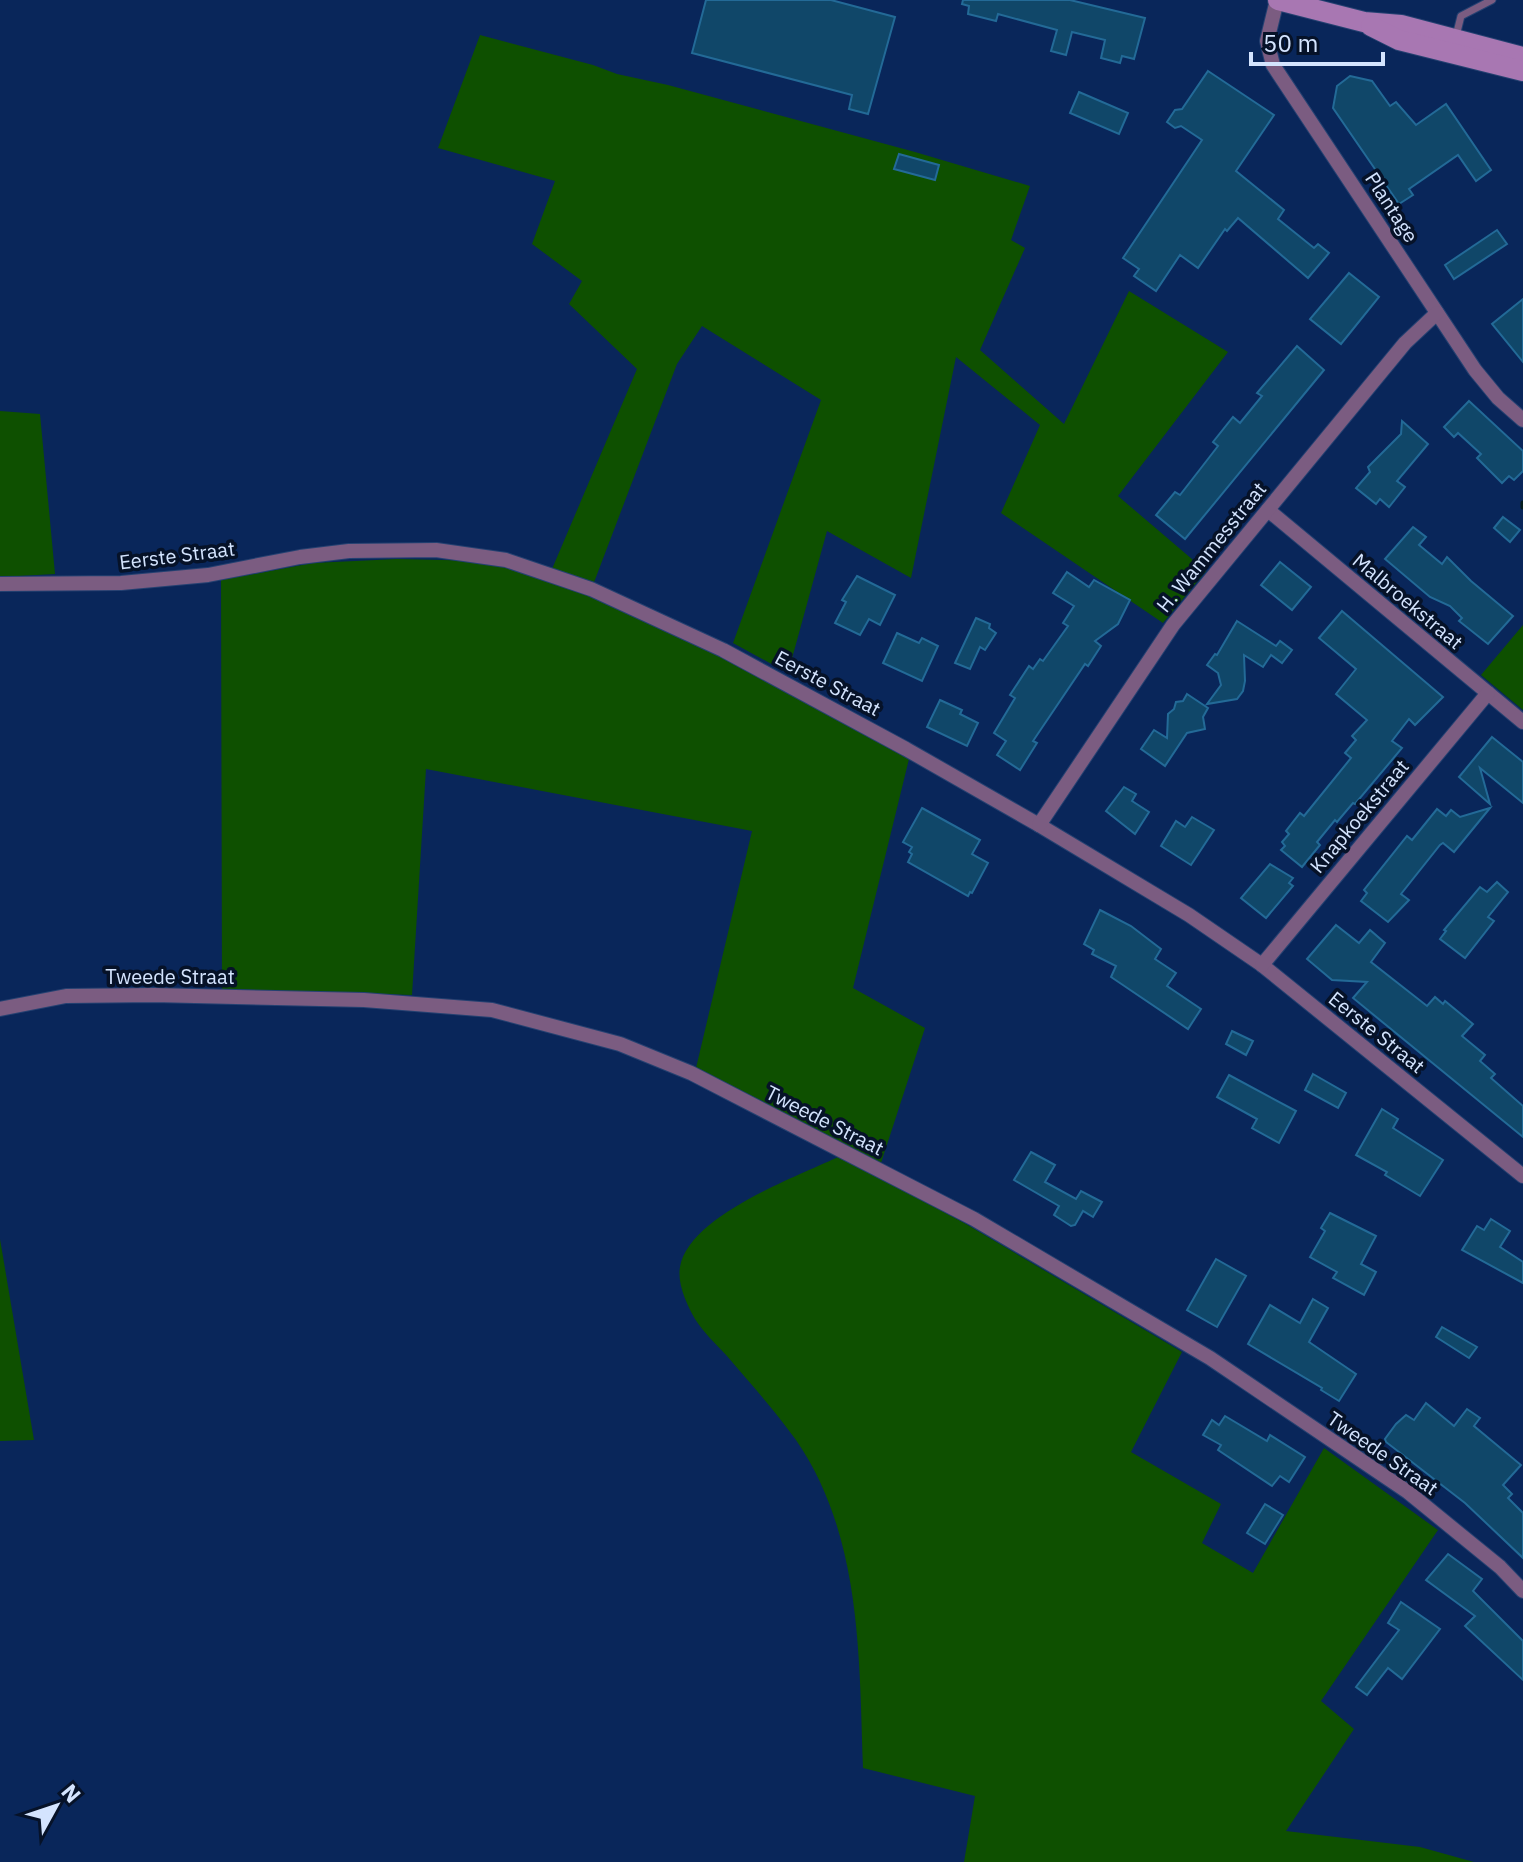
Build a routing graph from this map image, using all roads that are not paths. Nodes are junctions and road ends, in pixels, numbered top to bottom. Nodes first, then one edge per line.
1 (1278, 0) edge
2 (1492, 0) edge
3 (1453, 46) junction
4 (1523, 57) edge
5 (1523, 71) edge
6 (1437, 313) junction
7 (1523, 420) edge
8 (1268, 510) junction
9 (0, 584) edge
10 (1488, 693) junction
11 (1523, 722) edge
12 (1039, 825) junction
13 (1262, 965) junction
14 (0, 1009) edge
15 (1523, 1176) edge
16 (1523, 1591) edge

1 - 3 main road
1 - 6 street, Plantage
2 - 3 lane
3 - 4 main road
3 - 5 main road
6 - 7 street, Plantage
6 - 8 street, H. Wammesstraat
8 - 10 street, Malbroekstraat
8 - 12 street, H. Wammesstraat
9 - 12 street, Eerste Straat
10 - 11 street, Malbroekstraat
10 - 13 street, Knapkoekstraat
12 - 13 street, Eerste Straat
13 - 15 street, Eerste Straat
14 - 16 street, Tweede Straat

